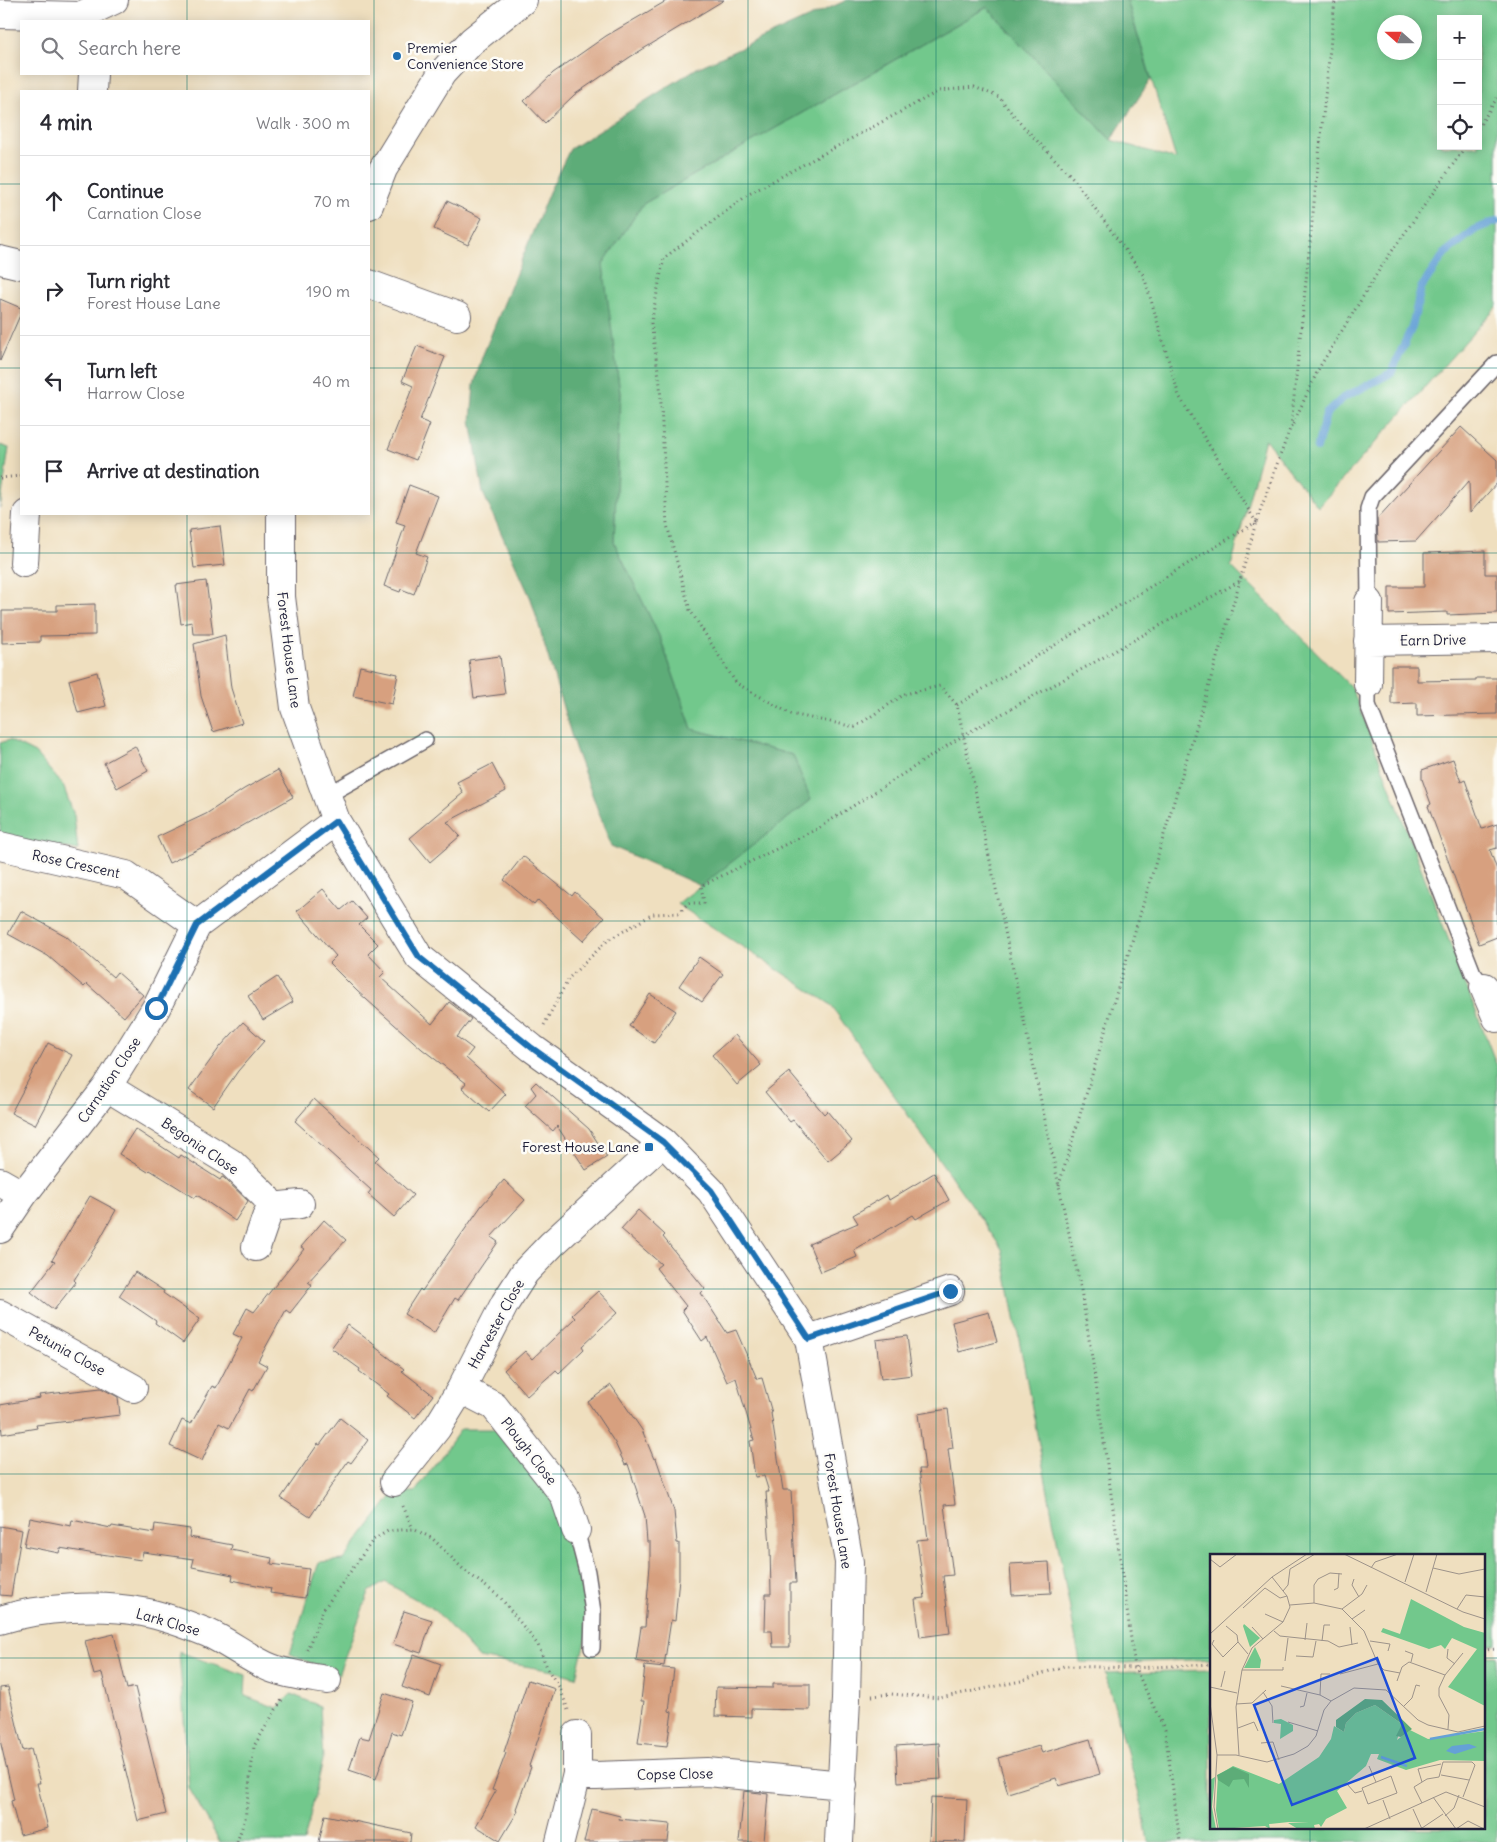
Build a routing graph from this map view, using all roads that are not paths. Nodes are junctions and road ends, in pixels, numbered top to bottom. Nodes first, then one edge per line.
1 (114, 0) edge
2 (523, 0) edge
3 (0, 14) edge
4 (81, 19) edge
5 (93, 75) edge
6 (92, 90) edge
7 (370, 202) edge
8 (0, 260) edge
9 (20, 265) edge
10 (370, 284) edge
11 (457, 316) dead end
12 (1497, 363) edge
13 (27, 515) edge
14 (281, 515) edge
15 (24, 563) dead end
16 (1369, 602) joint
17 (1497, 639) edge
18 (1368, 641) junction
19 (1368, 684) joint
20 (426, 740) dead end
21 (326, 796) junction
22 (336, 821) junction
23 (0, 846) edge
24 (197, 925) junction
25 (1484, 988) joint
26 (1497, 1018) edge
27 (107, 1086) junction
28 (663, 1142) junction
29 (12, 1188) edge
30 (300, 1204) dead end
31 (272, 1207) junction
32 (0, 1229) edge
33 (256, 1247) dead end
34 (950, 1291) dead end
35 (0, 1314) edge
36 (809, 1339) junction
37 (133, 1388) dead end
38 (461, 1389) junction
39 (394, 1482) dead end
40 (576, 1530) joint
41 (0, 1620) edge
42 (592, 1648) dead end
43 (327, 1680) dead end
44 (577, 1735) road end
45 (577, 1774) junction
46 (842, 1785) junction
47 (560, 1842) edge
48 (839, 1842) edge

1 - 4 street
2 - 7 street
3 - 4 street
5 - 6 street
8 - 9 street
10 - 11 street
12 - 16 lane
13 - 15 street
14 - 21 street, Forest House Lane
16 - 18 street
17 - 18 street, Earn Drive
18 - 19 street
19 - 25 lane
20 - 21 lane
21 - 22 street, Forest House Lane
22 - 24 street, Carnation Close
22 - 28 street, Forest House Lane
23 - 24 street, Rose Crescent
24 - 27 street, Carnation Close
25 - 26 street
27 - 29 street, Carnation Close
27 - 31 street, Begonia Close
28 - 36 street, Forest House Lane
28 - 38 street, Harvester Close
29 - 32 street, Carnation Close
30 - 31 street
31 - 33 street
34 - 36 street
35 - 37 street, Petunia Close
36 - 46 street, Forest House Lane
38 - 39 street, Harvester Close
38 - 40 street, Plough Close
40 - 42 lane
41 - 43 street, Lark Close
44 - 45 street
45 - 46 street, Copse Close
45 - 47 street
46 - 48 street, Forest House Lane

